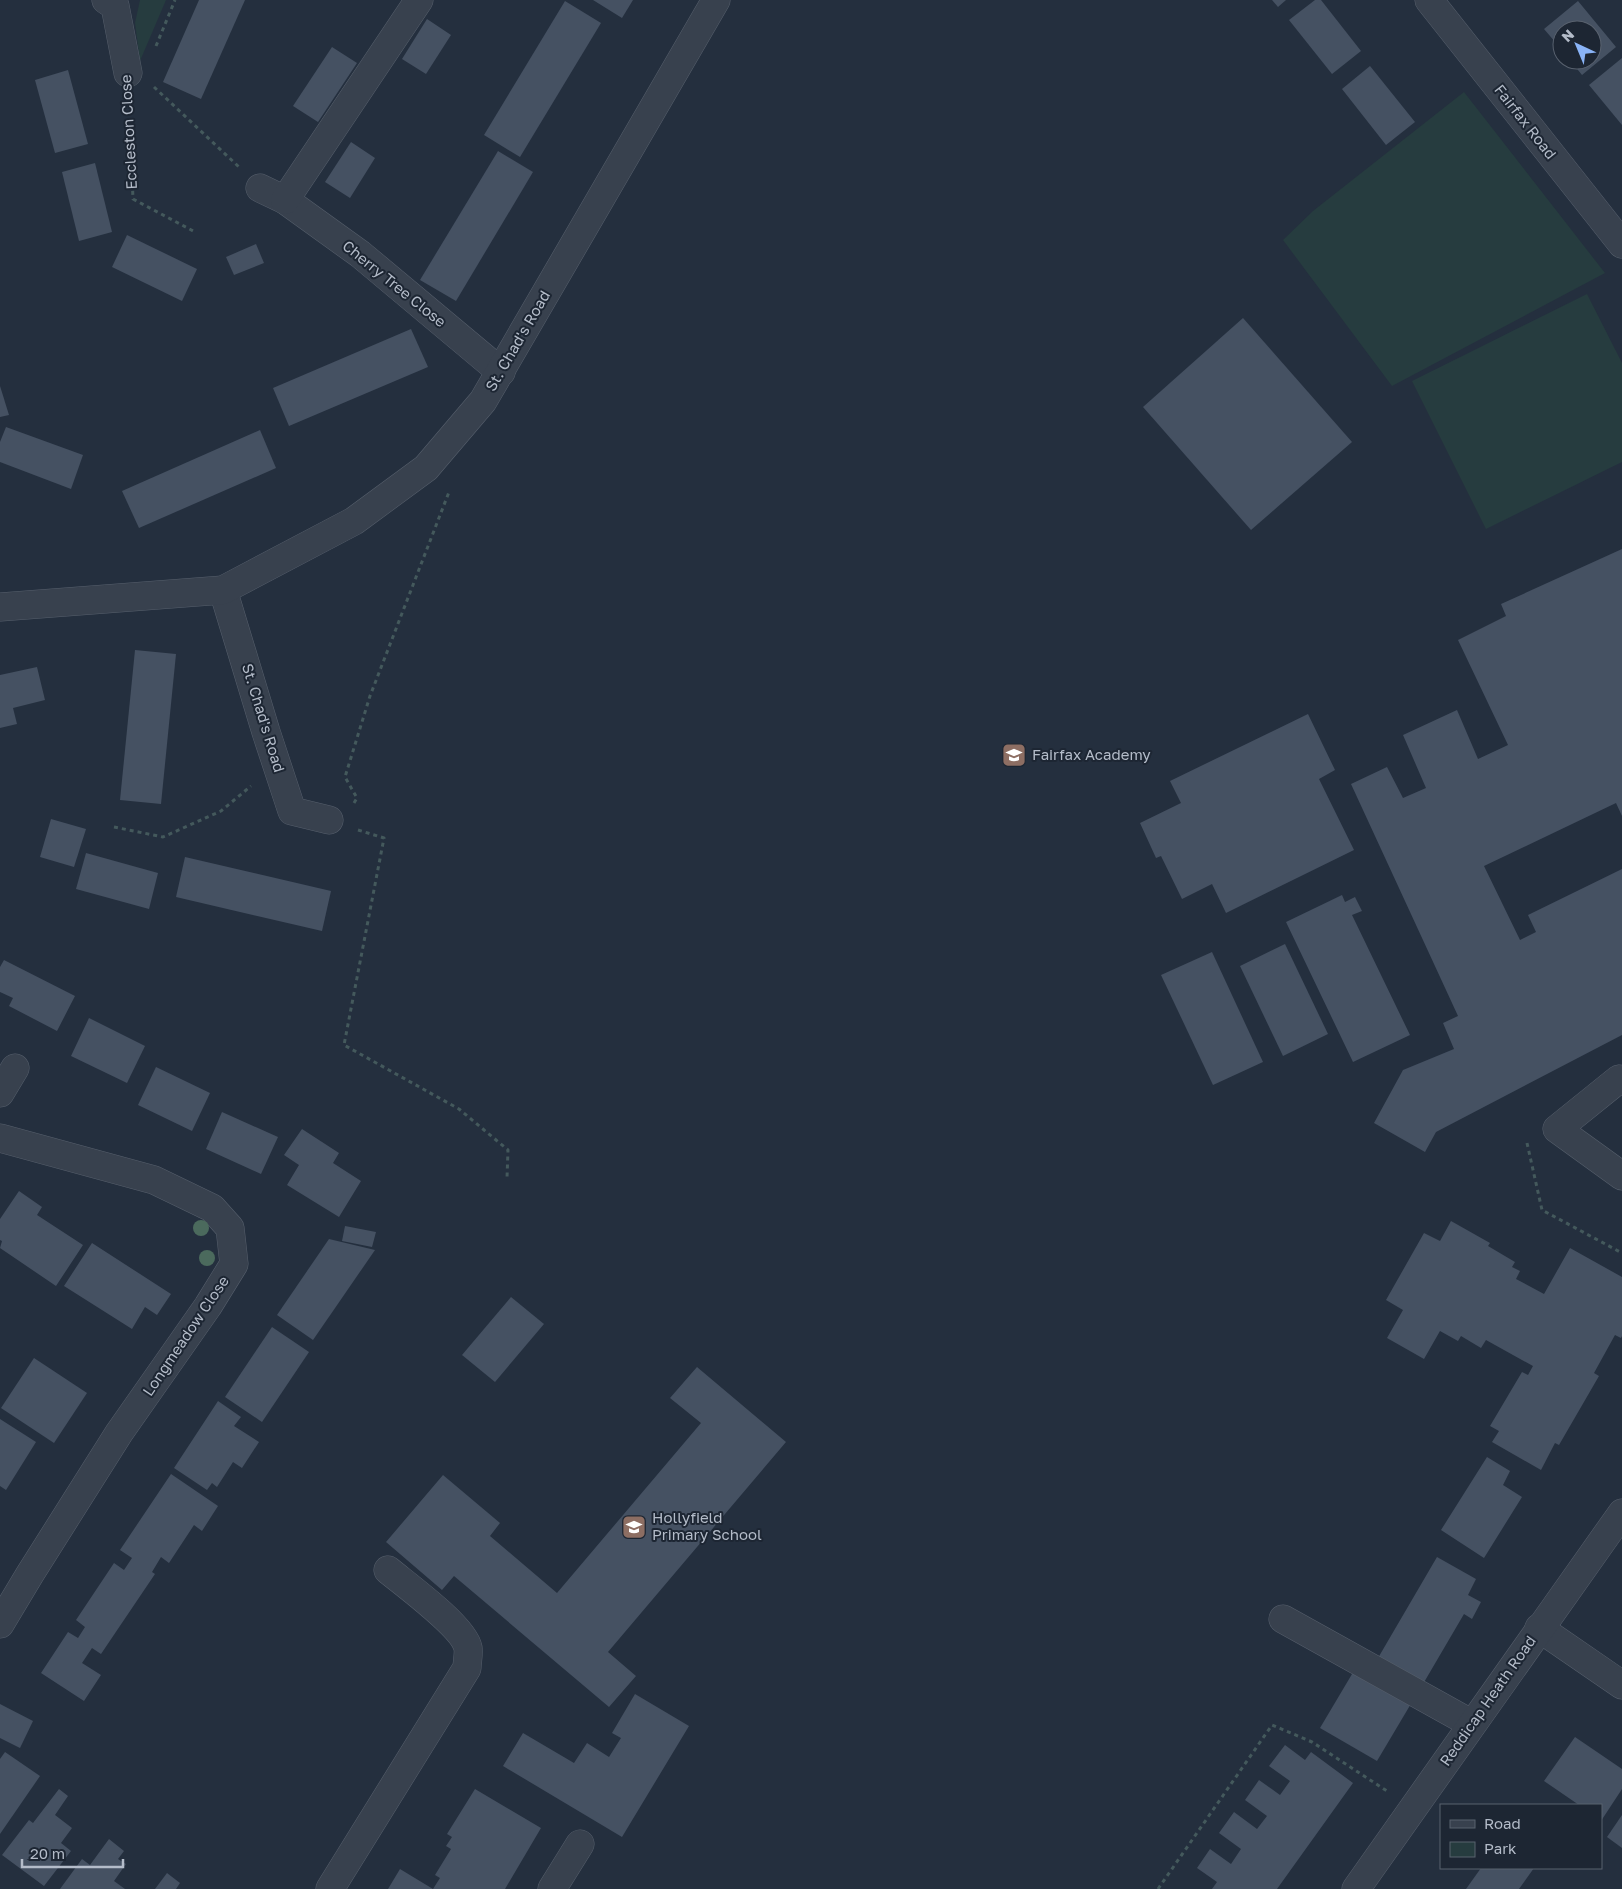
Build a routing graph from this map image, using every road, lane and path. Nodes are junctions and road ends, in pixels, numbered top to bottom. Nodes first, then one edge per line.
1 (175, 0) edge
2 (419, 0) edge
3 (716, 0) edge
4 (1429, 0) edge
5 (113, 2) edge
6 (154, 51) dead end
7 (139, 78) junction
8 (260, 188) joint
9 (284, 200) junction
10 (195, 232) dead end
11 (1622, 244) edge
12 (501, 372) junction
13 (450, 488) dead end
14 (224, 590) junction
15 (0, 607) edge
16 (277, 765) junction
17 (337, 823) junction
18 (114, 827) dead end
19 (15, 1068) dead end
20 (1622, 1081) edge
21 (0, 1093) edge
22 (0, 1138) edge
23 (1527, 1141) dead end
24 (1622, 1176) edge
25 (507, 1178) dead end
26 (1622, 1253) edge
27 (1622, 1513) edge
28 (388, 1570) dead end
29 (1283, 1619) dead end
30 (0, 1624) edge
31 (1539, 1628) junction
32 (1622, 1684) edge
33 (1472, 1724) junction
34 (1387, 1791) dead end
35 (580, 1844) dead end
36 (330, 1889) edge
37 (552, 1889) edge
38 (1158, 1889) edge
39 (1356, 1889) edge

1 - 6 path
2 - 9 street
3 - 12 street, St. Chad's Road
4 - 11 street, Fairfax Road
5 - 7 street, Eccleston Close
7 - 8 path
7 - 10 path, Eccleston Close
8 - 9 street, Cherry Tree Close
9 - 12 street, Cherry Tree Close
12 - 14 street, St. Chad's Road
13 - 17 path
14 - 15 street, St. Chad's Road
14 - 16 street, St. Chad's Road
16 - 17 street, St. Chad's Road
16 - 18 path
17 - 25 path
19 - 21 street
20 - 24 street
22 - 30 street, Longmeadow Close
23 - 26 path
27 - 31 street, Reddicap Heath Road
28 - 36 street
29 - 33 street
31 - 32 street
31 - 33 street, Reddicap Heath Road
33 - 39 street, Reddicap Heath Road
34 - 38 path
35 - 37 street

